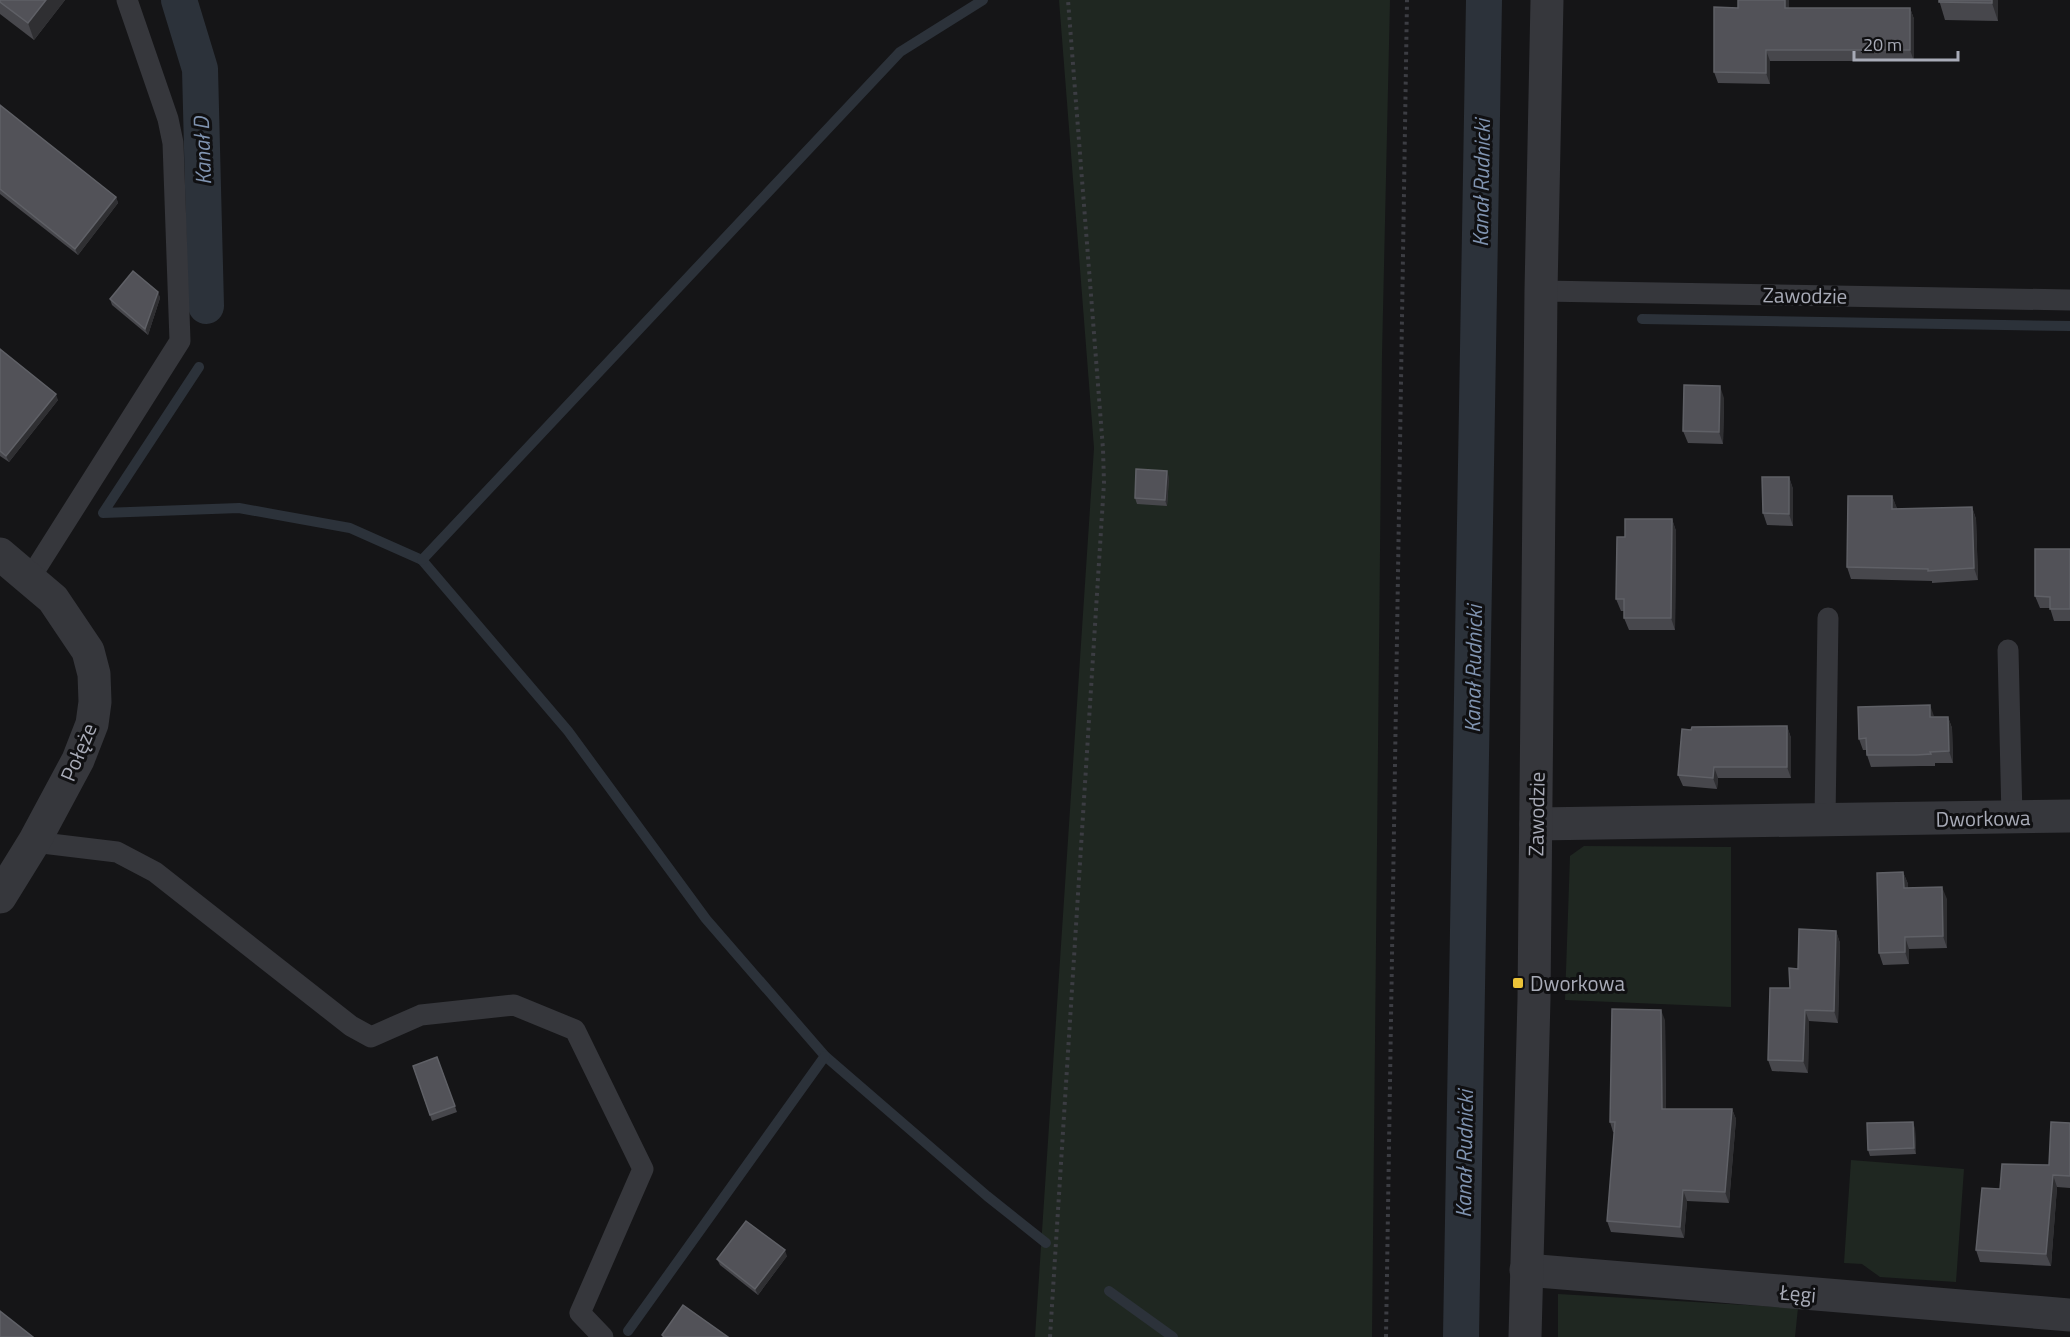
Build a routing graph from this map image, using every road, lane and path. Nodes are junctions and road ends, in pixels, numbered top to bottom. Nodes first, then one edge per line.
1 (127, 0) edge
2 (1068, 0) edge
3 (1407, 0) edge
4 (1547, 0) edge
5 (1541, 291) junction
6 (2070, 300) edge
7 (0, 554) edge
8 (30, 578) junction
9 (1828, 618) dead end
10 (2008, 650) dead end
11 (2070, 816) edge
12 (2012, 817) junction
13 (1825, 819) junction
14 (1536, 824) junction
15 (34, 842) junction
16 (0, 897) edge
17 (1526, 1270) junction
18 (2070, 1315) edge
19 (603, 1337) edge
20 (1050, 1337) edge
21 (1386, 1337) edge
22 (1525, 1337) edge

1 - 8 lane
2 - 20 path
3 - 21 path
4 - 5 street, Zawodzie
5 - 6 lane, Zawodzie
5 - 14 street, Zawodzie
7 - 8 street, Połęże
8 - 15 street, Połęże
9 - 13 lane
10 - 12 lane
11 - 12 street, Dworkowa
12 - 13 street, Dworkowa
13 - 14 street, Dworkowa
14 - 17 street, Zawodzie
15 - 16 street, Połęże
15 - 19 lane
17 - 18 street, Łęgi
17 - 22 street, Zawodzie

